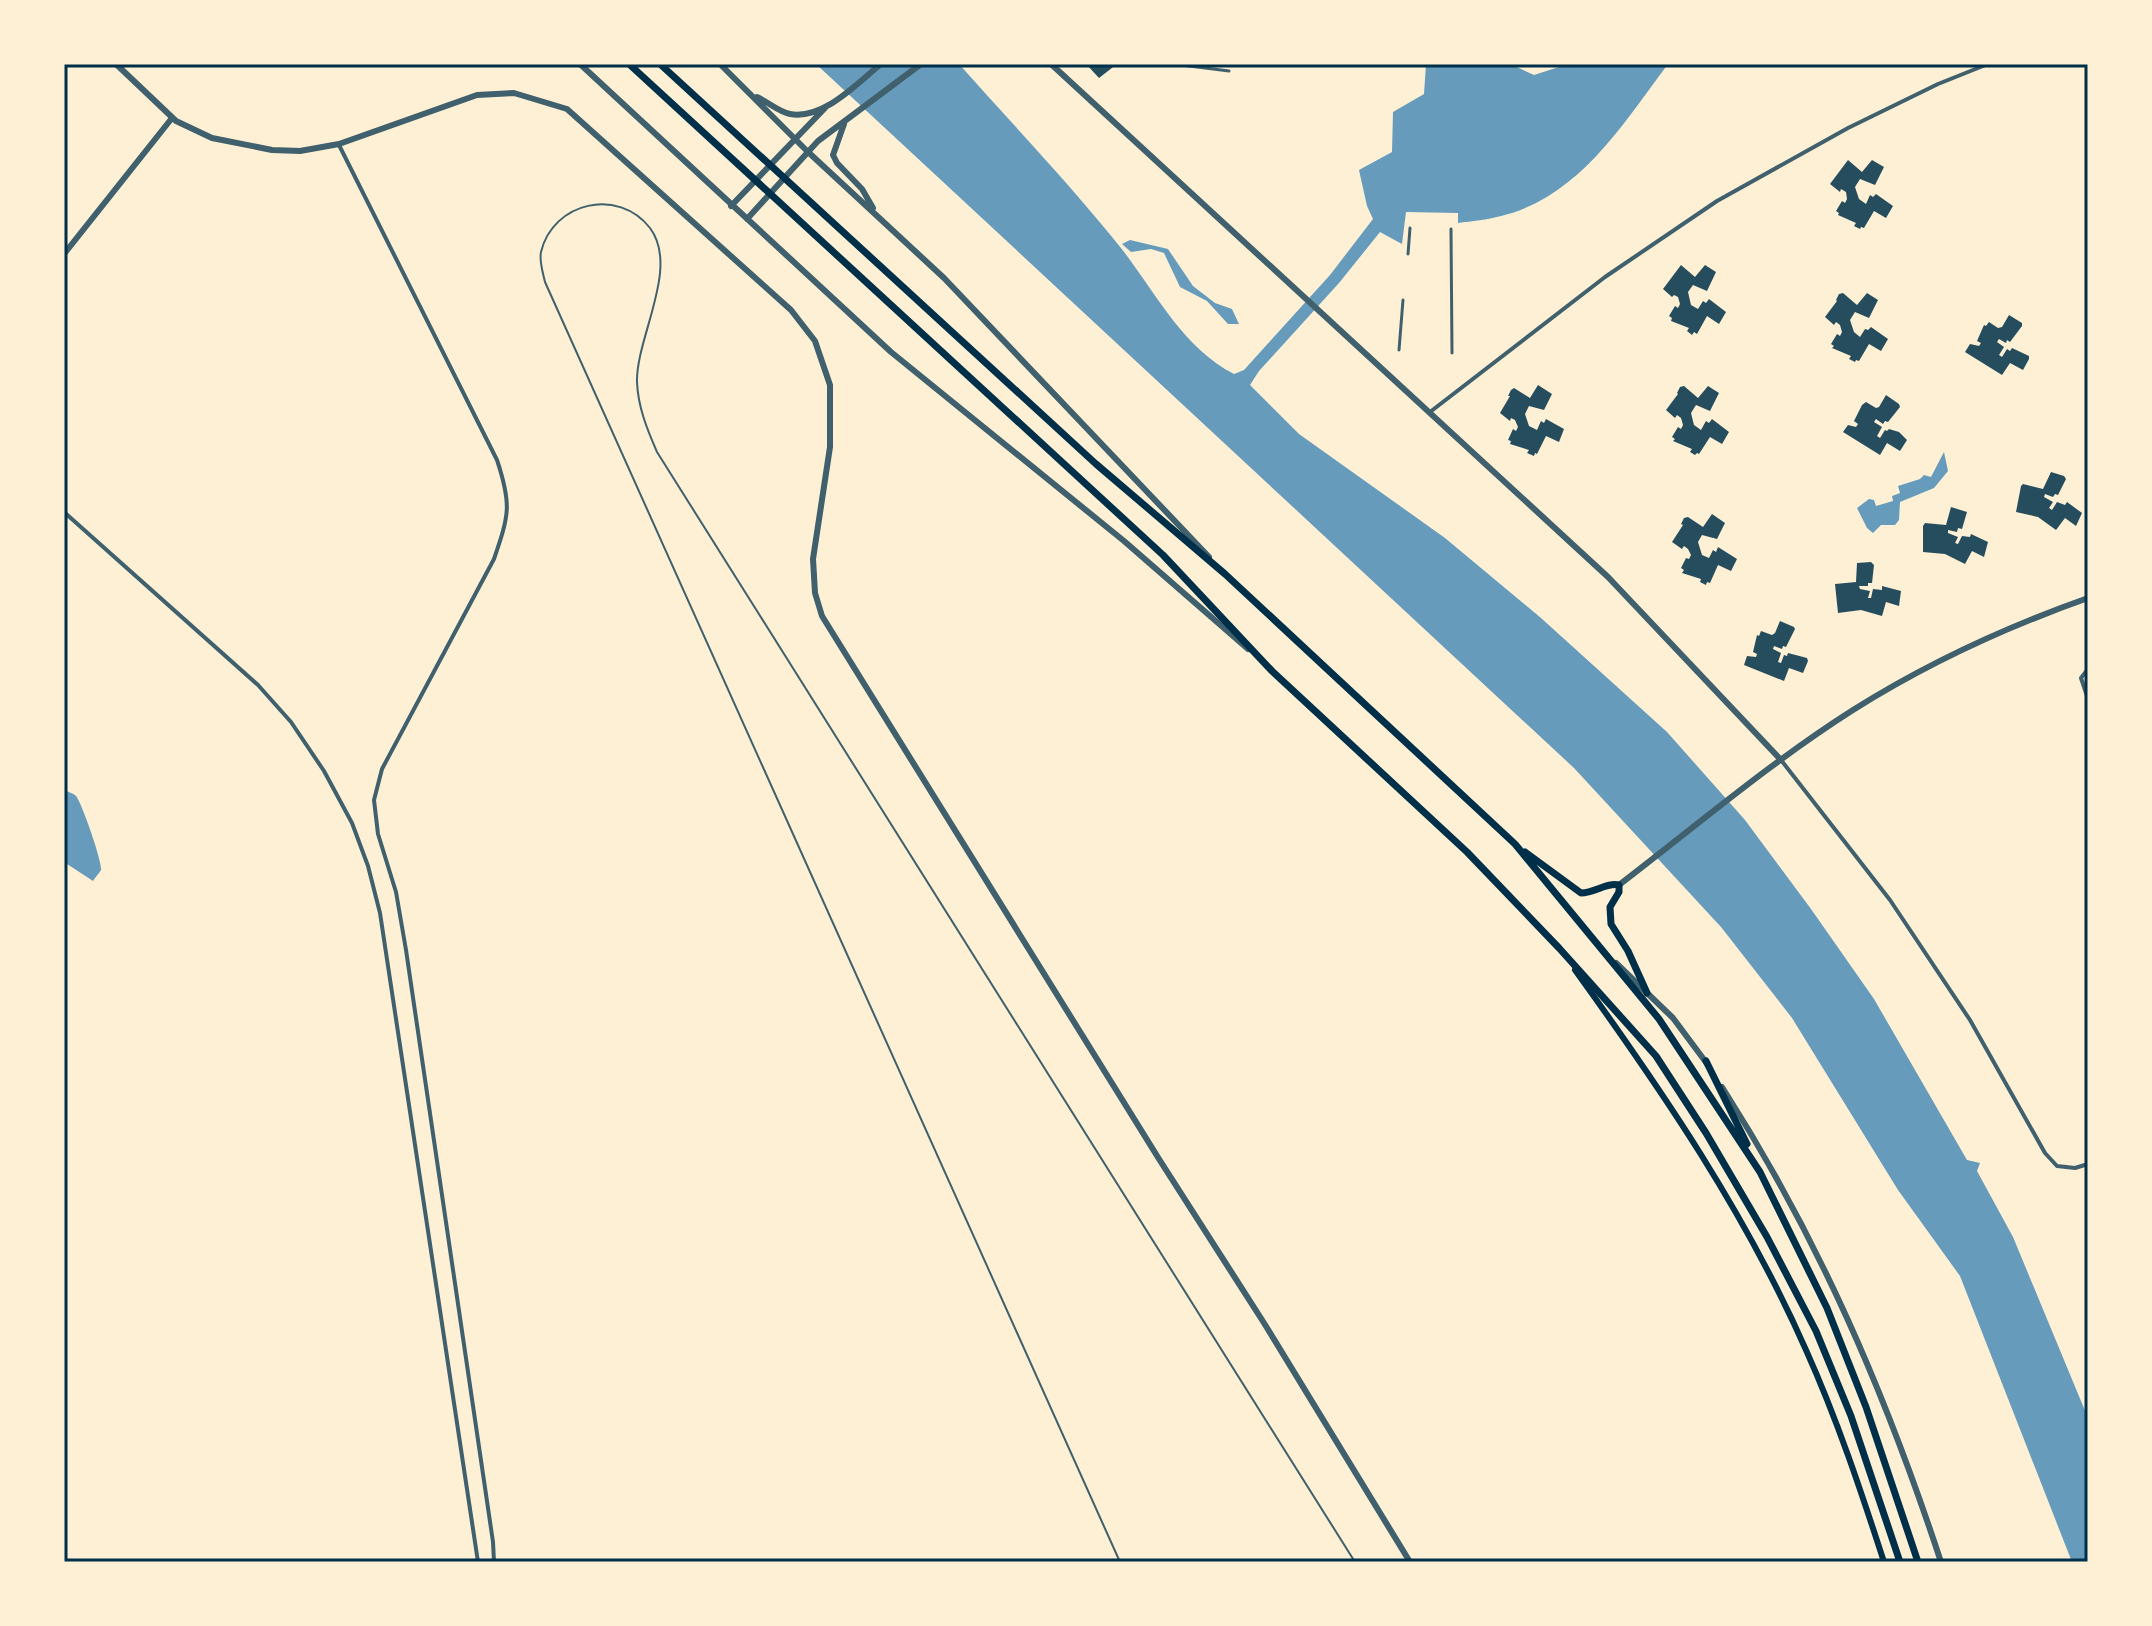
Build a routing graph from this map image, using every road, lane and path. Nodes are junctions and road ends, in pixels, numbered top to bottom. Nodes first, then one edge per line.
1 (116, 64) edge
2 (580, 64) edge
3 (629, 64) edge
4 (660, 64) edge
5 (720, 64) edge
6 (881, 64) edge
7 (921, 64) edge
8 (1051, 64) edge
9 (1988, 64) edge
10 (1181, 65) edge
11 (1229, 71) dead end
12 (752, 95) junction
13 (825, 108) junction
14 (172, 118) junction
15 (844, 124) junction
16 (796, 140) junction
17 (339, 144) junction
18 (807, 151) junction
19 (731, 206) junction
20 (877, 215) junction
21 (747, 219) junction
22 (1410, 228) dead end
23 (1451, 229) dead end
24 (64, 254) edge
25 (1408, 254) dead end
26 (1403, 300) dead end
27 (1399, 350) dead end
28 (1452, 353) dead end
29 (1430, 412) junction
30 (64, 512) edge
31 (1225, 574) junction
32 (2088, 598) edge
33 (2088, 669) edge
34 (1272, 671) junction
35 (2088, 699) edge
36 (1781, 760) junction
37 (1515, 844) junction
38 (1619, 885) junction
39 (1595, 942) junction
40 (1559, 948) junction
41 (1647, 993) junction
42 (1706, 1061) junction
43 (2088, 1164) edge
44 (1775, 1200) junction
45 (478, 1562) edge
46 (494, 1562) edge
47 (1120, 1562) edge
48 (1355, 1562) edge
49 (1410, 1562) edge
50 (1884, 1562) edge
51 (1900, 1562) edge
52 (1918, 1562) edge
53 (1941, 1562) edge

1 - 14 street
2 - 19 street
3 - 34 highway
4 - 31 highway
5 - 12 street
6 - 13 street
7 - 15 street
8 - 29 street
9 - 29 street
10 - 11 street
12 - 13 street
12 - 16 street
13 - 16 street
14 - 17 street
14 - 24 street
15 - 18 street
15 - 20 street
16 - 18 street
16 - 19 street
17 - 46 street
17 - 49 street
18 - 20 street
18 - 21 street
19 - 21 street
20 - 31 street
21 - 34 street
22 - 25 street
23 - 28 street
26 - 27 street
29 - 36 street
30 - 45 street
31 - 37 highway
32 - 36 street
33 - 35 street
34 - 40 highway
36 - 38 street
36 - 43 street
37 - 38 highway
37 - 39 highway
38 - 41 highway
39 - 41 street
39 - 44 highway
40 - 50 main road
40 - 51 highway
41 - 42 street
42 - 44 highway
42 - 53 street
44 - 52 highway
47 - 48 lane

